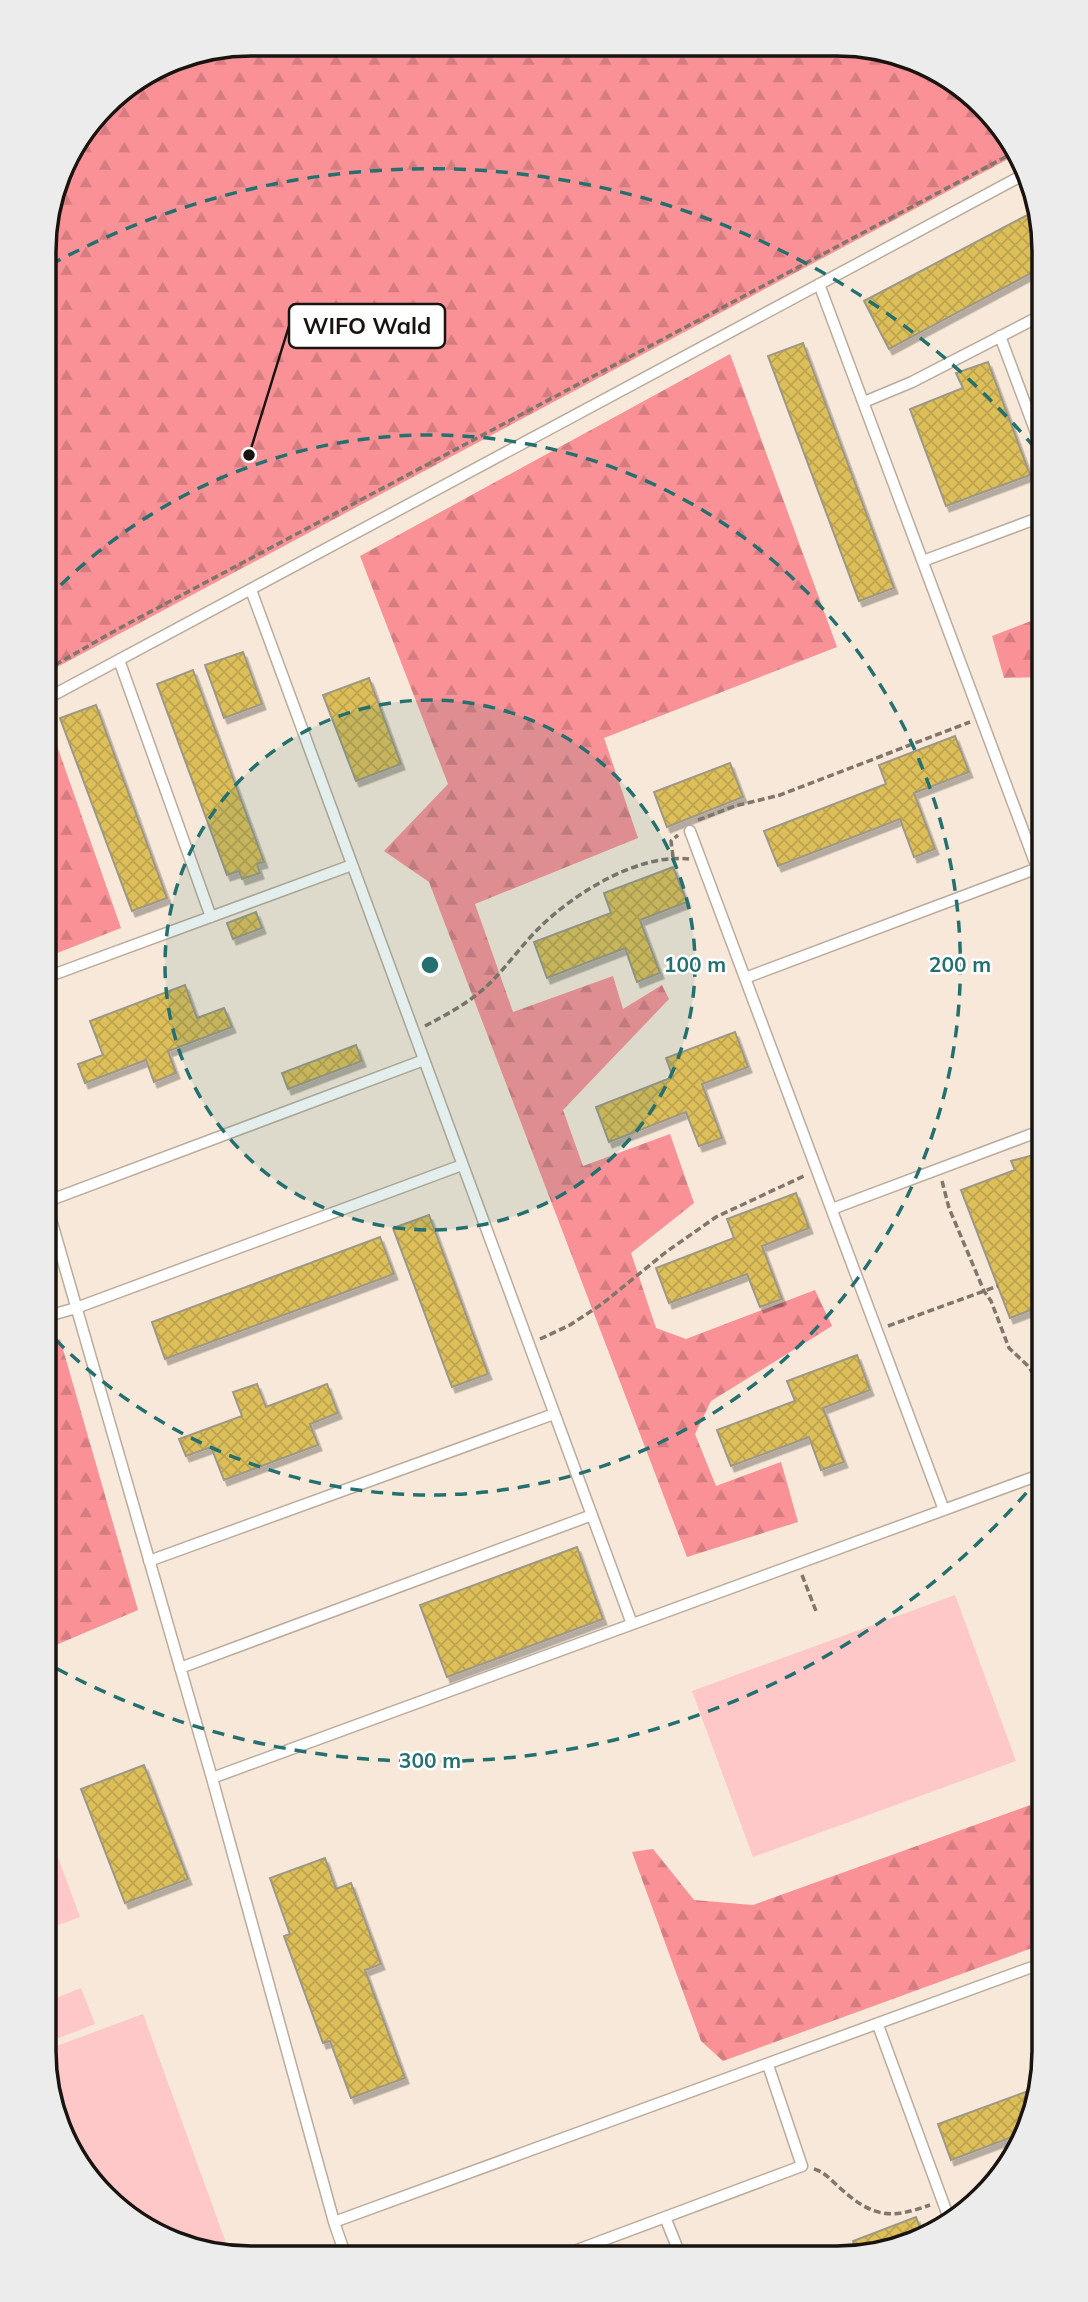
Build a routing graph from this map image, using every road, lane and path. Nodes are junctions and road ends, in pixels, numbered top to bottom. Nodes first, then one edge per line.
1 (1007, 157) edge
2 (1018, 178) edge
3 (819, 284) junction
4 (1032, 320) edge
5 (1000, 336) junction
6 (864, 402) junction
7 (1032, 422) edge
8 (1032, 521) edge
9 (923, 561) junction
10 (251, 590) junction
11 (119, 660) junction
12 (56, 664) edge
13 (56, 694) edge
14 (981, 717) junction
15 (692, 826) joint
16 (679, 834) dead end
17 (1032, 852) edge
18 (673, 857) junction
19 (701, 860) junction
20 (352, 865) junction
21 (1032, 873) edge
22 (211, 917) junction
23 (56, 974) edge
24 (745, 978) junction
25 (414, 1032) junction
26 (424, 1060) junction
27 (1032, 1134) edge
28 (463, 1165) junction
29 (939, 1169) junction
30 (817, 1170) junction
31 (56, 1197) edge
32 (832, 1209) junction
33 (56, 1237) edge
34 (998, 1286) dead end
35 (984, 1291) junction
36 (76, 1308) junction
37 (56, 1314) edge
38 (877, 1330) junction
39 (529, 1345) junction
40 (1032, 1372) edge
41 (554, 1413) junction
42 (1032, 1478) edge
43 (944, 1510) junction
44 (592, 1515) junction
45 (149, 1561) junction
46 (798, 1564) junction
47 (816, 1611) dead end
48 (632, 1624) junction
49 (180, 1668) junction
50 (212, 1778) junction
51 (1032, 1967) edge
52 (878, 2025) junction
53 (768, 2064) junction
54 (802, 2166) junction
55 (942, 2200) junction
56 (947, 2212) edge
57 (665, 2217) junction
58 (334, 2222) junction
59 (342, 2246) edge
60 (588, 2246) edge
61 (677, 2246) edge

1 - 12 path
2 - 3 lane
3 - 6 lane
3 - 10 lane
4 - 5 lane
5 - 6 lane
5 - 7 lane
6 - 9 lane
8 - 9 lane
9 - 14 lane
10 - 11 lane
10 - 20 lane
11 - 13 lane
11 - 22 lane
14 - 15 path
14 - 17 lane
15 - 19 lane
16 - 18 path
18 - 19 path
18 - 25 path
19 - 24 lane
20 - 22 lane
20 - 25 lane
21 - 24 lane
22 - 23 lane
24 - 30 lane
25 - 26 lane
26 - 28 lane
26 - 31 lane
27 - 29 lane
28 - 36 lane
28 - 39 lane
29 - 32 lane
29 - 35 path
30 - 32 lane
30 - 39 path
32 - 38 lane
33 - 36 lane
34 - 35 path
35 - 38 path
35 - 40 path
36 - 37 lane
36 - 45 lane
38 - 43 lane
39 - 41 lane
41 - 44 lane
41 - 45 lane
42 - 43 lane
43 - 46 lane
44 - 48 lane
44 - 49 lane
45 - 49 lane
46 - 47 path
46 - 48 lane
48 - 50 lane
49 - 50 lane
50 - 58 lane
51 - 52 lane
52 - 53 lane
52 - 55 lane
53 - 54 lane
53 - 58 lane
54 - 55 path
54 - 57 lane
55 - 56 lane
57 - 60 lane
57 - 61 lane
58 - 59 lane

